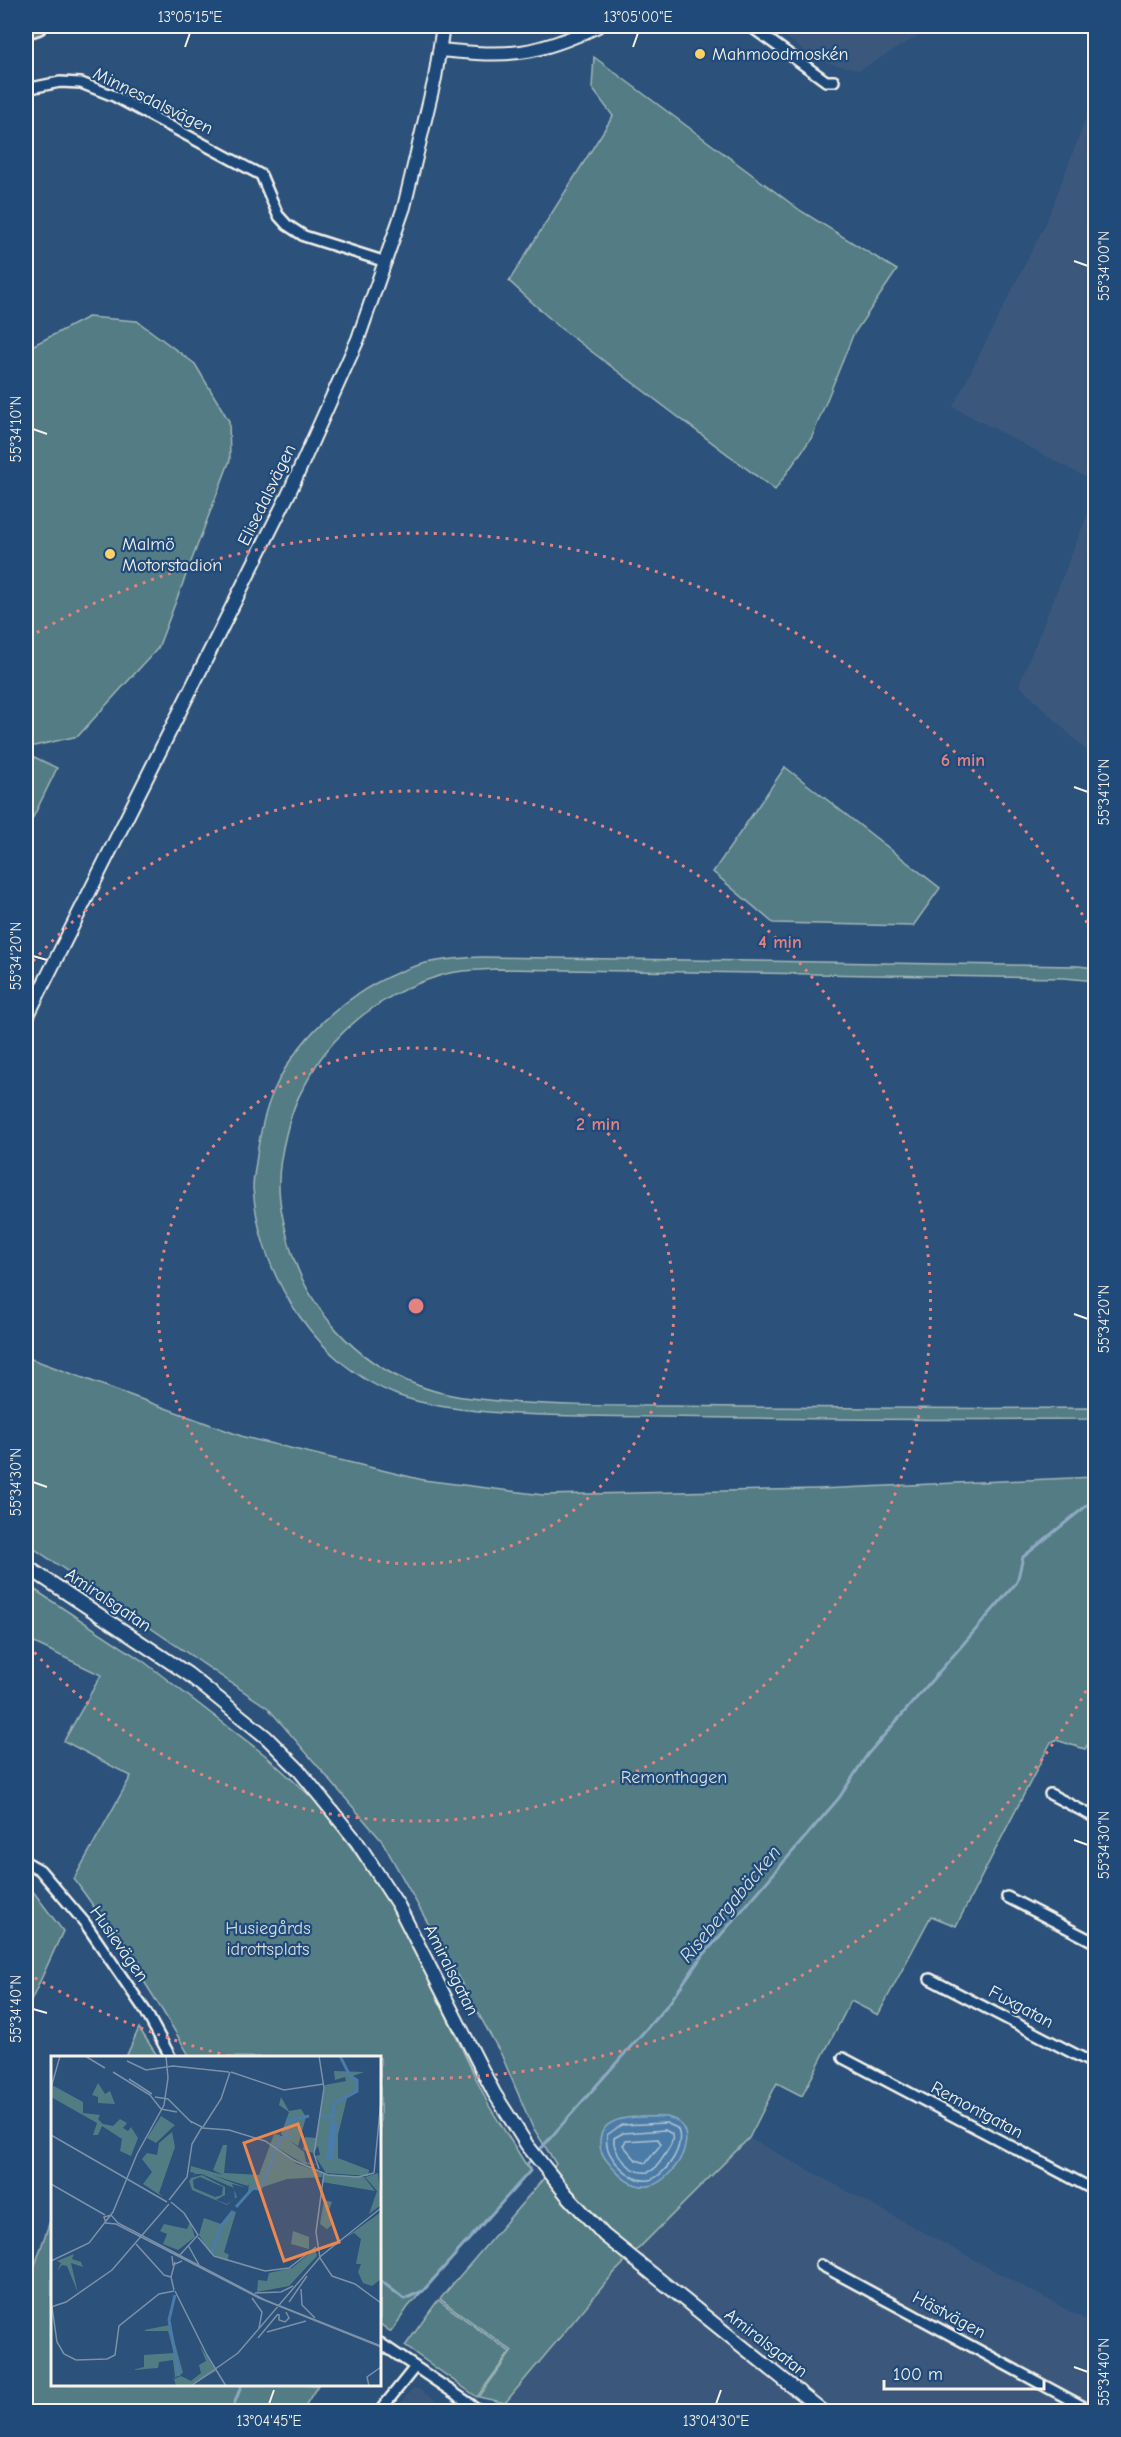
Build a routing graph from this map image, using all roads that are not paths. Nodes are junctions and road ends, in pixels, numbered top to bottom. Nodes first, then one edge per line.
1 (38, 26) edge
2 (443, 26) edge
3 (598, 26) edge
4 (750, 26) edge
5 (26, 30) edge
6 (440, 50) junction
7 (834, 81) dead end
8 (26, 89) edge
9 (386, 262) junction
10 (26, 1019) edge
11 (26, 1566) edge
12 (1050, 1794) dead end
13 (1095, 1818) edge
14 (26, 1862) edge
15 (1007, 1897) dead end
16 (1095, 1943) edge
17 (930, 1979) dead end
18 (170, 2056) edge
19 (843, 2058) dead end
20 (1095, 2065) edge
21 (1095, 2191) edge
22 (821, 2265) dead end
23 (381, 2344) edge
24 (415, 2367) junction
25 (378, 2412) edge
26 (482, 2412) edge
27 (824, 2412) edge
28 (1093, 2412) edge

1 - 5 highway
2 - 6 street, Elisedalsvägen
3 - 6 street
4 - 7 street
6 - 9 street, Elisedalsvägen
8 - 9 street, Minnesdalsvägen
9 - 10 street, Elisedalsvägen
11 - 27 street, Amiralsgatan
12 - 13 street
14 - 18 street, Husievägen
15 - 16 street
17 - 20 street, Fuxgatan
19 - 21 street, Remontgatan
22 - 28 street, Hästvägen
23 - 24 street
24 - 25 street
24 - 26 street

